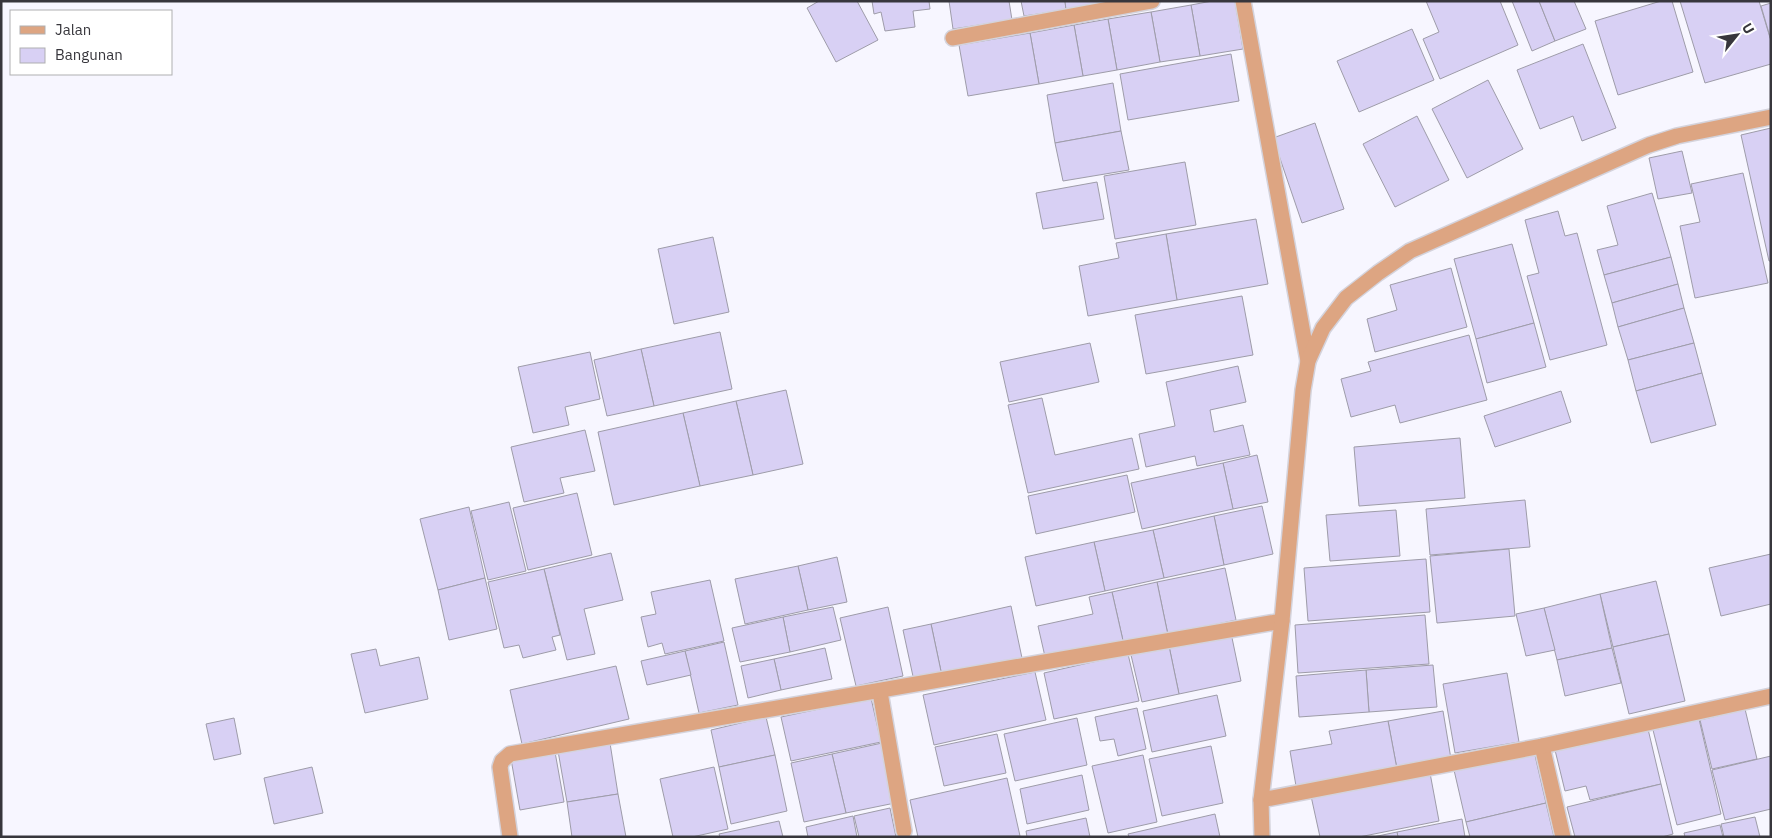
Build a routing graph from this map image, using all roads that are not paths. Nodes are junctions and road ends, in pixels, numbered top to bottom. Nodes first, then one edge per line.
1 (1152, 1) edge
2 (1243, 1) edge
3 (953, 38) dead end
4 (1771, 117) edge
5 (1308, 361) junction
6 (1282, 621) junction
7 (880, 692) junction
8 (1771, 696) edge
9 (1542, 746) junction
10 (1260, 800) junction
11 (904, 831) dead end
12 (510, 837) edge
13 (1262, 837) edge
14 (1563, 837) edge

1 - 3 street
2 - 5 street
4 - 5 street
5 - 6 street
6 - 7 street
6 - 10 street
7 - 11 street
7 - 12 street
8 - 9 street
9 - 10 street
9 - 14 street
10 - 13 street

